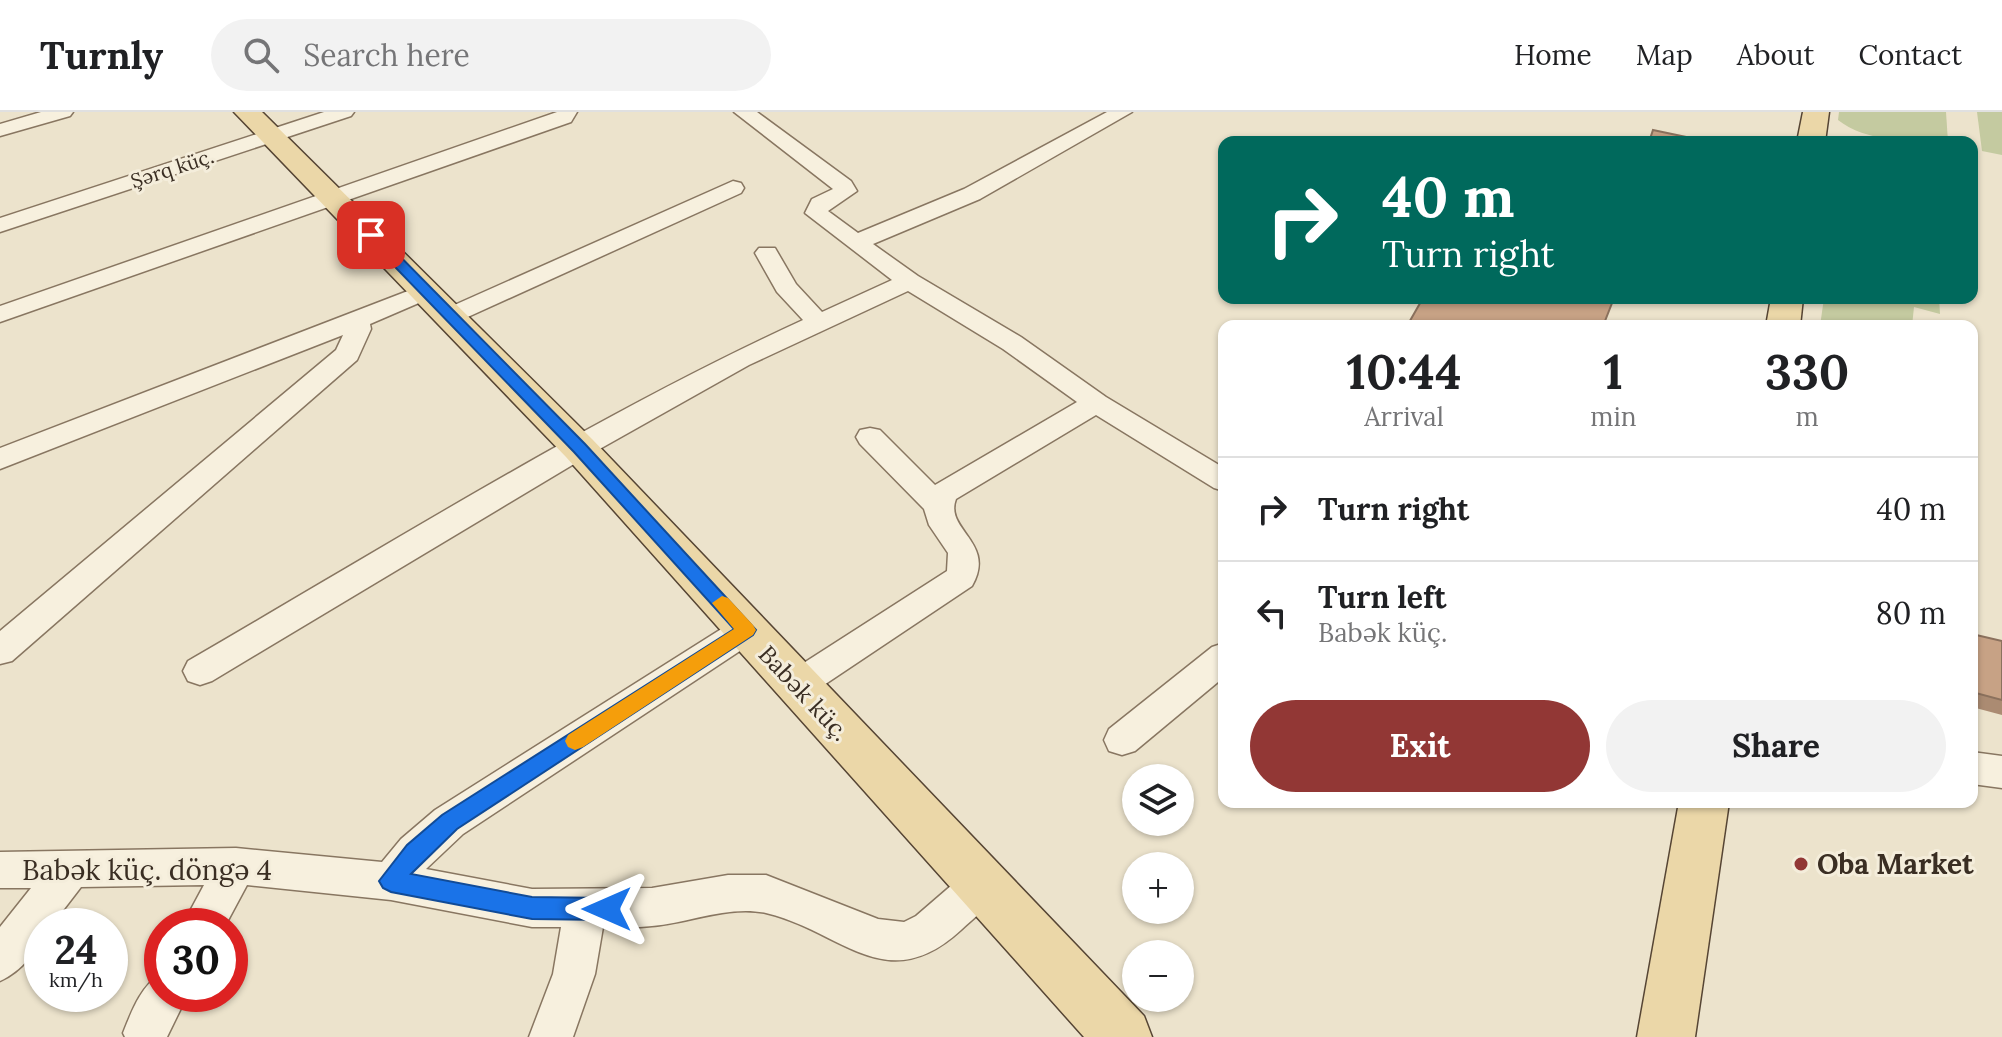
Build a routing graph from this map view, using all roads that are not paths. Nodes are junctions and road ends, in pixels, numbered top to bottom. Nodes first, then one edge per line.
1 (63, 112) edge
2 (344, 112) edge
3 (567, 112) edge
4 (744, 112) edge
5 (1122, 112) edge
6 (1816, 112) edge
7 (259, 124) edge
8 (0, 130) edge
9 (1812, 136) edge
10 (733, 188) dead end
11 (335, 198) junction
12 (0, 225) edge
13 (857, 242) junction
14 (767, 253) dead end
15 (909, 281) junction
16 (438, 303) junction
17 (0, 314) edge
18 (817, 321) junction
19 (343, 326) junction
20 (1096, 403) junction
21 (870, 437) dead end
22 (579, 448) junction
23 (0, 459) edge
24 (1218, 477) edge
25 (937, 504) junction
26 (0, 623) edge
27 (746, 630) junction
28 (0, 651) edge
29 (1218, 662) edge
30 (200, 671) dead end
31 (797, 685) junction
32 (1122, 740) dead end
33 (1978, 769) edge
34 (2002, 772) edge
35 (1703, 808) edge
36 (236, 866) junction
37 (72, 867) junction
38 (0, 870) edge
39 (391, 881) junction
40 (981, 885) junction
41 (213, 908) edge
42 (585, 910) junction
43 (0, 960) edge
44 (156, 1012) edge
45 (145, 1033) dead end
46 (1116, 1035) edge
47 (1672, 1035) edge
48 (551, 1037) edge

1 - 8 street
2 - 7 street, Şərq küç.
3 - 11 street
4 - 13 street
5 - 13 street
6 - 9 main road
7 - 11 main road, Babək küç.
7 - 12 street, Şərq küç.
10 - 16 street
11 - 16 main road, Babək küç.
11 - 17 street
13 - 15 street
14 - 18 street
15 - 18 street
15 - 20 street
16 - 19 street
16 - 22 main road, Babək küç.
18 - 22 street
19 - 23 street
19 - 26 street
19 - 28 street
20 - 24 street
20 - 25 street
21 - 25 street
22 - 27 main road, Babək küç.
22 - 30 street
25 - 31 street
27 - 31 main road, Babək küç.
27 - 39 street
29 - 32 street
31 - 40 main road, Babək küç.
33 - 34 street
35 - 47 main road
36 - 37 street, Babək küç. döngə 4
36 - 39 street, Babək küç. döngə 4
36 - 41 street
37 - 38 street, Babək küç. döngə 4
37 - 43 street
39 - 42 street, Babək küç. döngə 4
40 - 42 street, Babək küç. döngə 4
40 - 46 main road, Babək küç.
42 - 48 street
44 - 45 street

